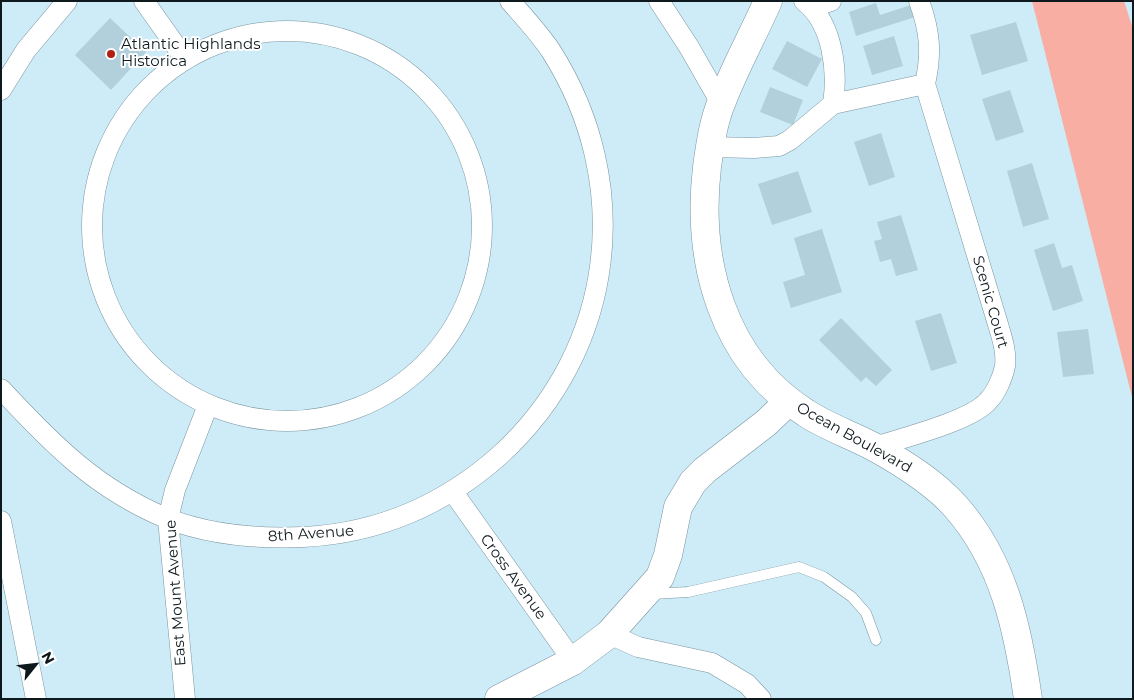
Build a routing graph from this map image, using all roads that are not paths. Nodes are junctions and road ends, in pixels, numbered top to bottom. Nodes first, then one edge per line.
1 (67, 1) edge
2 (144, 1) edge
3 (510, 1) edge
4 (659, 1) edge
5 (768, 1) edge
6 (919, 1) edge
7 (816, 3) edge
8 (184, 59) junction
9 (925, 84) junction
10 (1, 90) edge
11 (721, 102) junction
12 (833, 104) junction
13 (710, 147) junction
14 (1, 389) edge
15 (789, 401) junction
16 (208, 404) junction
17 (875, 448) junction
18 (453, 492) junction
19 (168, 519) junction
20 (1, 521) edge
21 (646, 594) junction
22 (609, 634) junction
23 (876, 640) dead end
24 (573, 661) junction
25 (36, 699) edge
26 (185, 699) edge
27 (499, 699) edge
28 (762, 699) edge
29 (1028, 699) edge

1 - 10 street
2 - 8 street
3 - 18 street, 8th Avenue
4 - 11 street
5 - 11 street, Ocean Boulevard
6 - 9 street
7 - 12 street
8 - 16 street
8 - 16 street
9 - 12 street
9 - 17 street, Scenic Court
11 - 13 street, Ocean Boulevard
12 - 13 street
13 - 15 street, Ocean Boulevard
14 - 19 street, 8th Avenue
15 - 17 street, Ocean Boulevard
15 - 21 street
16 - 19 street, East Mount Avenue
17 - 29 street, Ocean Boulevard
18 - 19 street, 8th Avenue
18 - 24 street, Cross Avenue
19 - 26 street, East Mount Avenue
20 - 25 street
21 - 22 street
21 - 23 lane
22 - 24 street
22 - 28 street
24 - 27 street

